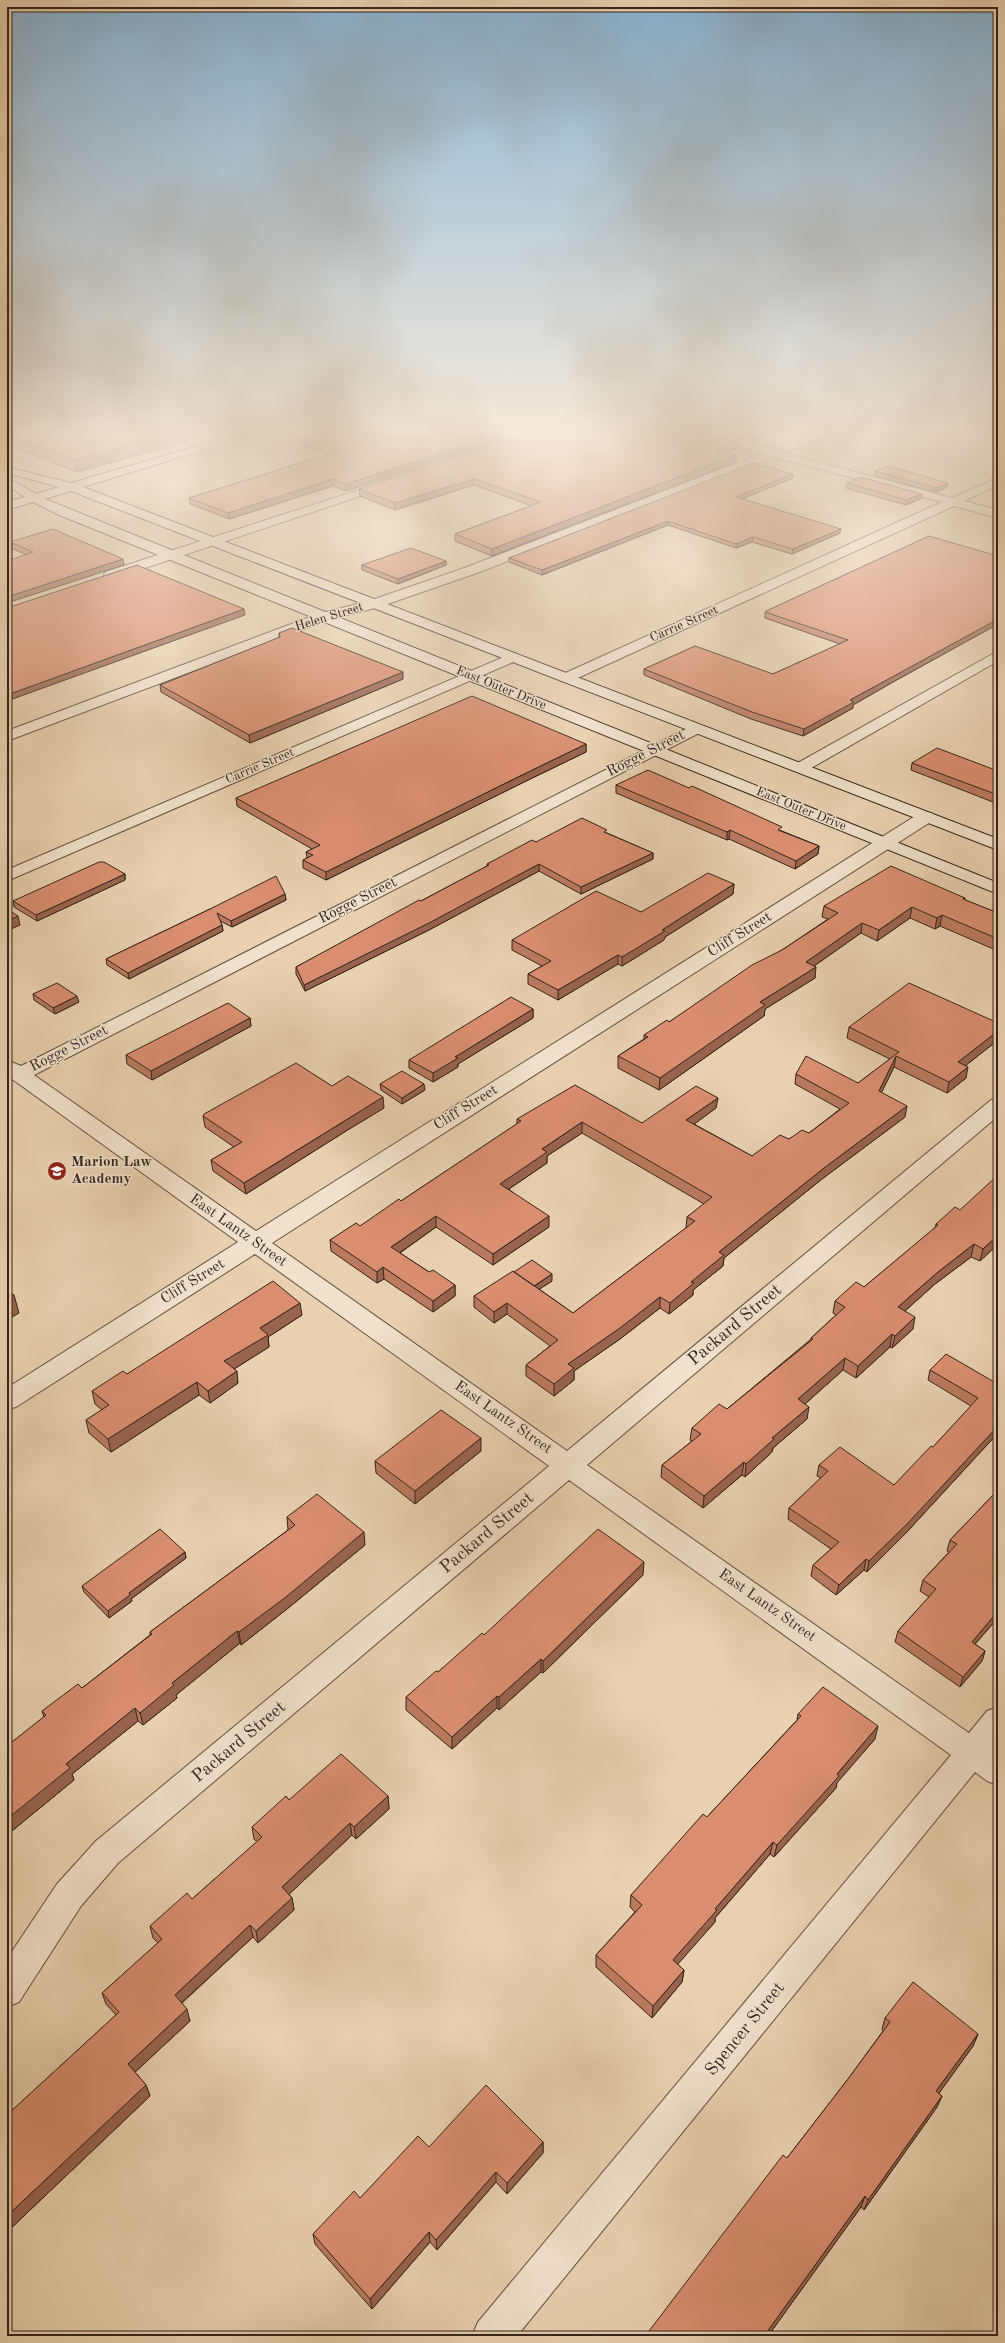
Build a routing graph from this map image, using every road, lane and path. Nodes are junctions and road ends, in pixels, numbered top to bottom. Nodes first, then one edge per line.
1 (135, 540) edge
2 (210, 540) edge
3 (219, 540) edge
4 (549, 540) edge
5 (869, 540) edge
6 (214, 542) junction
7 (170, 555) junction
8 (96, 580) edge
9 (374, 604) junction
10 (323, 617) junction
11 (998, 655) edge
12 (513, 657) junction
13 (469, 675) junction
14 (566, 678) junction
15 (696, 729) junction
16 (7, 736) edge
17 (653, 750) junction
18 (800, 768) junction
19 (926, 817) junction
20 (885, 843) junction
21 (998, 845) edge
22 (7, 876) edge
23 (998, 889) edge
24 (13, 1070) edge
25 (998, 1106) edge
26 (254, 1242) junction
27 (7, 1400) edge
28 (569, 1465) junction
29 (998, 1721) edge
30 (985, 1762) edge
31 (7, 1990) edge
32 (492, 2336) edge

1 - 7 street, East Outer Drive
2 - 6 street
3 - 6 street
4 - 9 street, Helen Street
5 - 14 street, Carrie Street
6 - 7 street
6 - 9 street
7 - 8 street
7 - 10 street, East Outer Drive
9 - 10 street, Helen Street
9 - 12 street
10 - 13 street, East Outer Drive
10 - 16 street, Helen Street
11 - 18 street
12 - 13 street, Carrie Street
12 - 14 street
13 - 17 street, East Outer Drive
13 - 22 street, Carrie Street
14 - 15 street
15 - 17 street, Rogge Street
15 - 18 street
17 - 20 street, East Outer Drive
17 - 24 street, Rogge Street
18 - 19 street
19 - 20 street, Cliff Street
19 - 21 street
20 - 23 street, East Outer Drive
20 - 26 street, Cliff Street
24 - 26 street, East Lantz Street
25 - 28 street, Packard Street
26 - 27 street, Cliff Street
26 - 28 street, East Lantz Street
28 - 30 street, East Lantz Street
28 - 31 street, Packard Street
29 - 30 street, Spencer Street
30 - 32 street, Spencer Street

